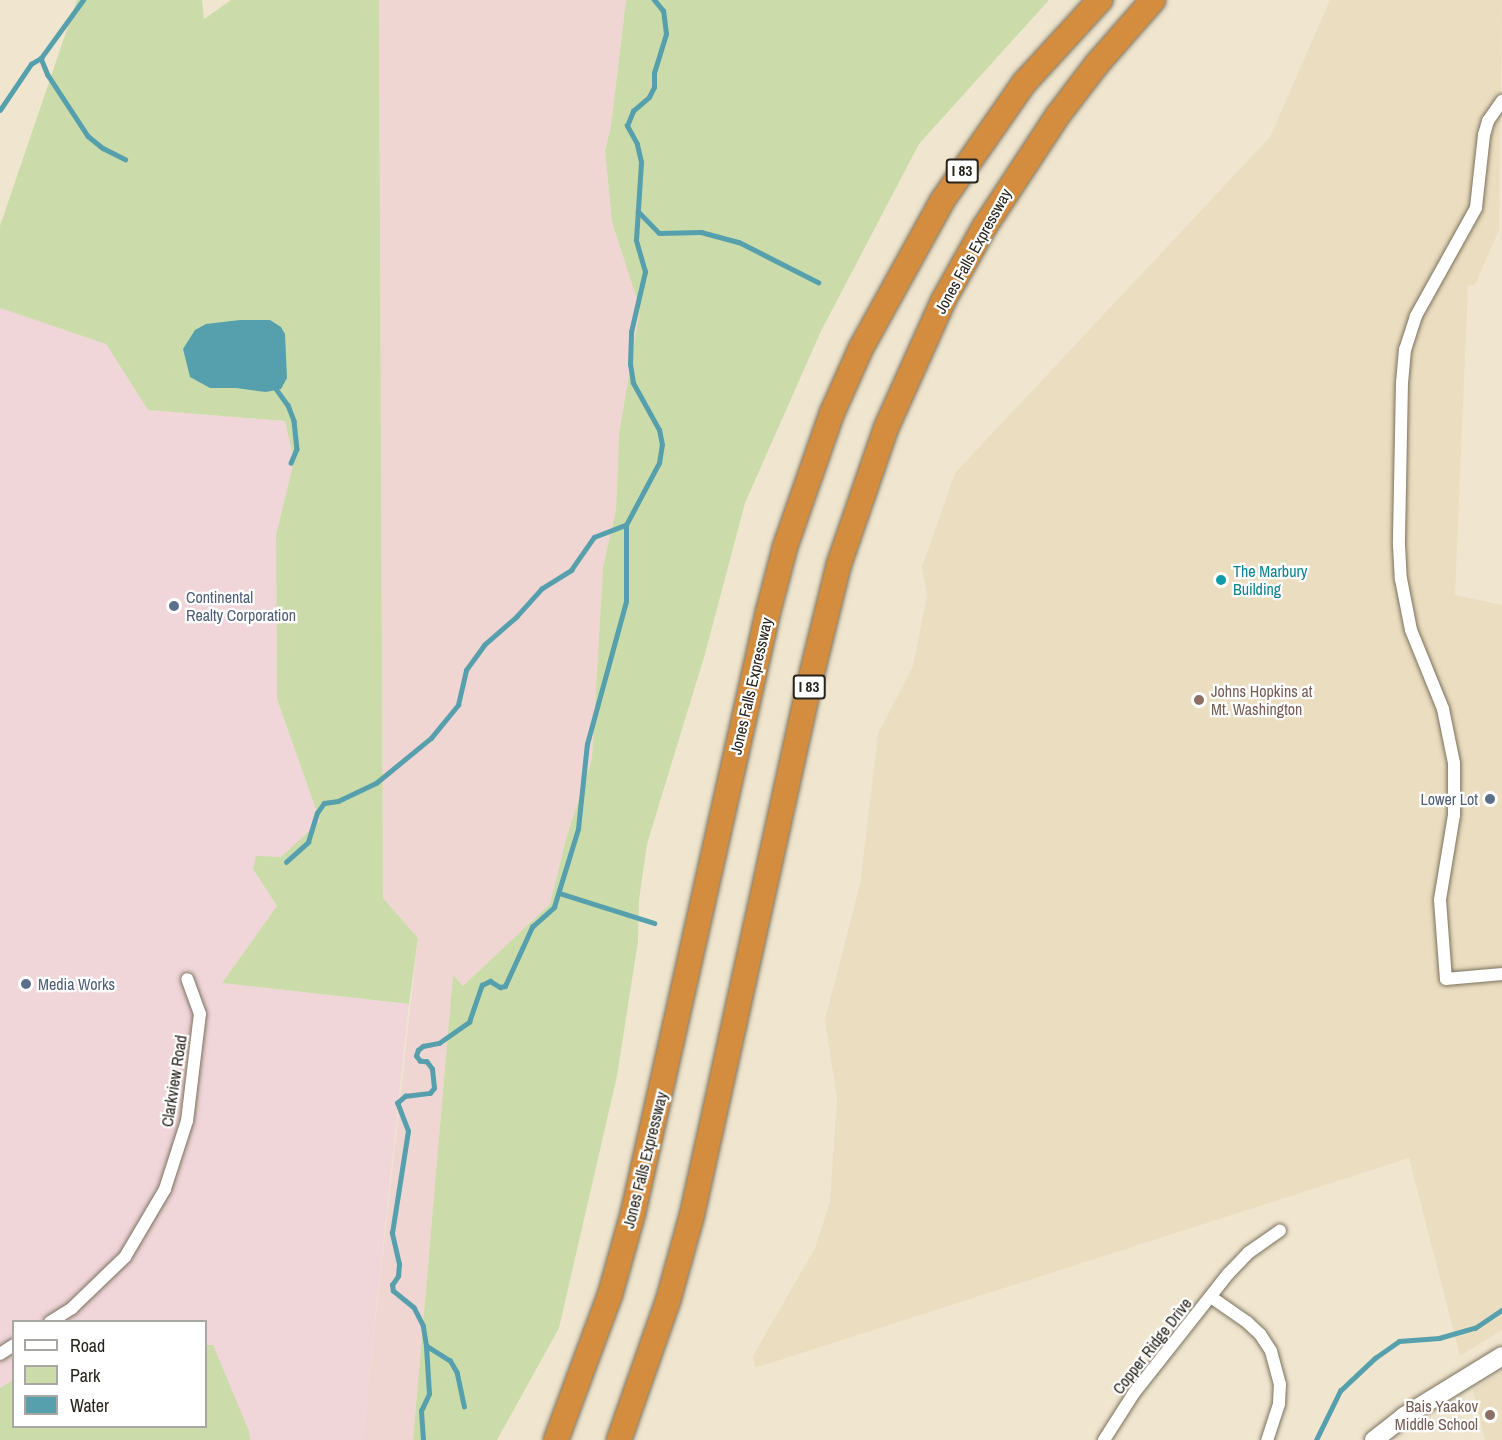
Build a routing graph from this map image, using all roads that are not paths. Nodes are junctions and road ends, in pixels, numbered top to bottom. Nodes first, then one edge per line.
1 (1100, 0) edge
2 (1153, 0) edge
3 (1502, 101) edge
4 (1502, 975) edge
5 (187, 979) dead end
6 (1280, 1231) dead end
7 (1211, 1298) junction
8 (54, 1320) edge
9 (1502, 1356) edge
10 (556, 1440) edge
11 (619, 1440) edge
12 (1104, 1440) edge
13 (1267, 1440) edge
14 (1374, 1440) edge

1 - 10 highway, Jones Falls Expressway / I 83
2 - 11 highway, Jones Falls Expressway / I 83
3 - 4 street
5 - 8 street, Clarkview Road
6 - 7 street
7 - 12 street, Copper Ridge Drive
7 - 13 street, Copper Ridge Drive
9 - 14 main road

